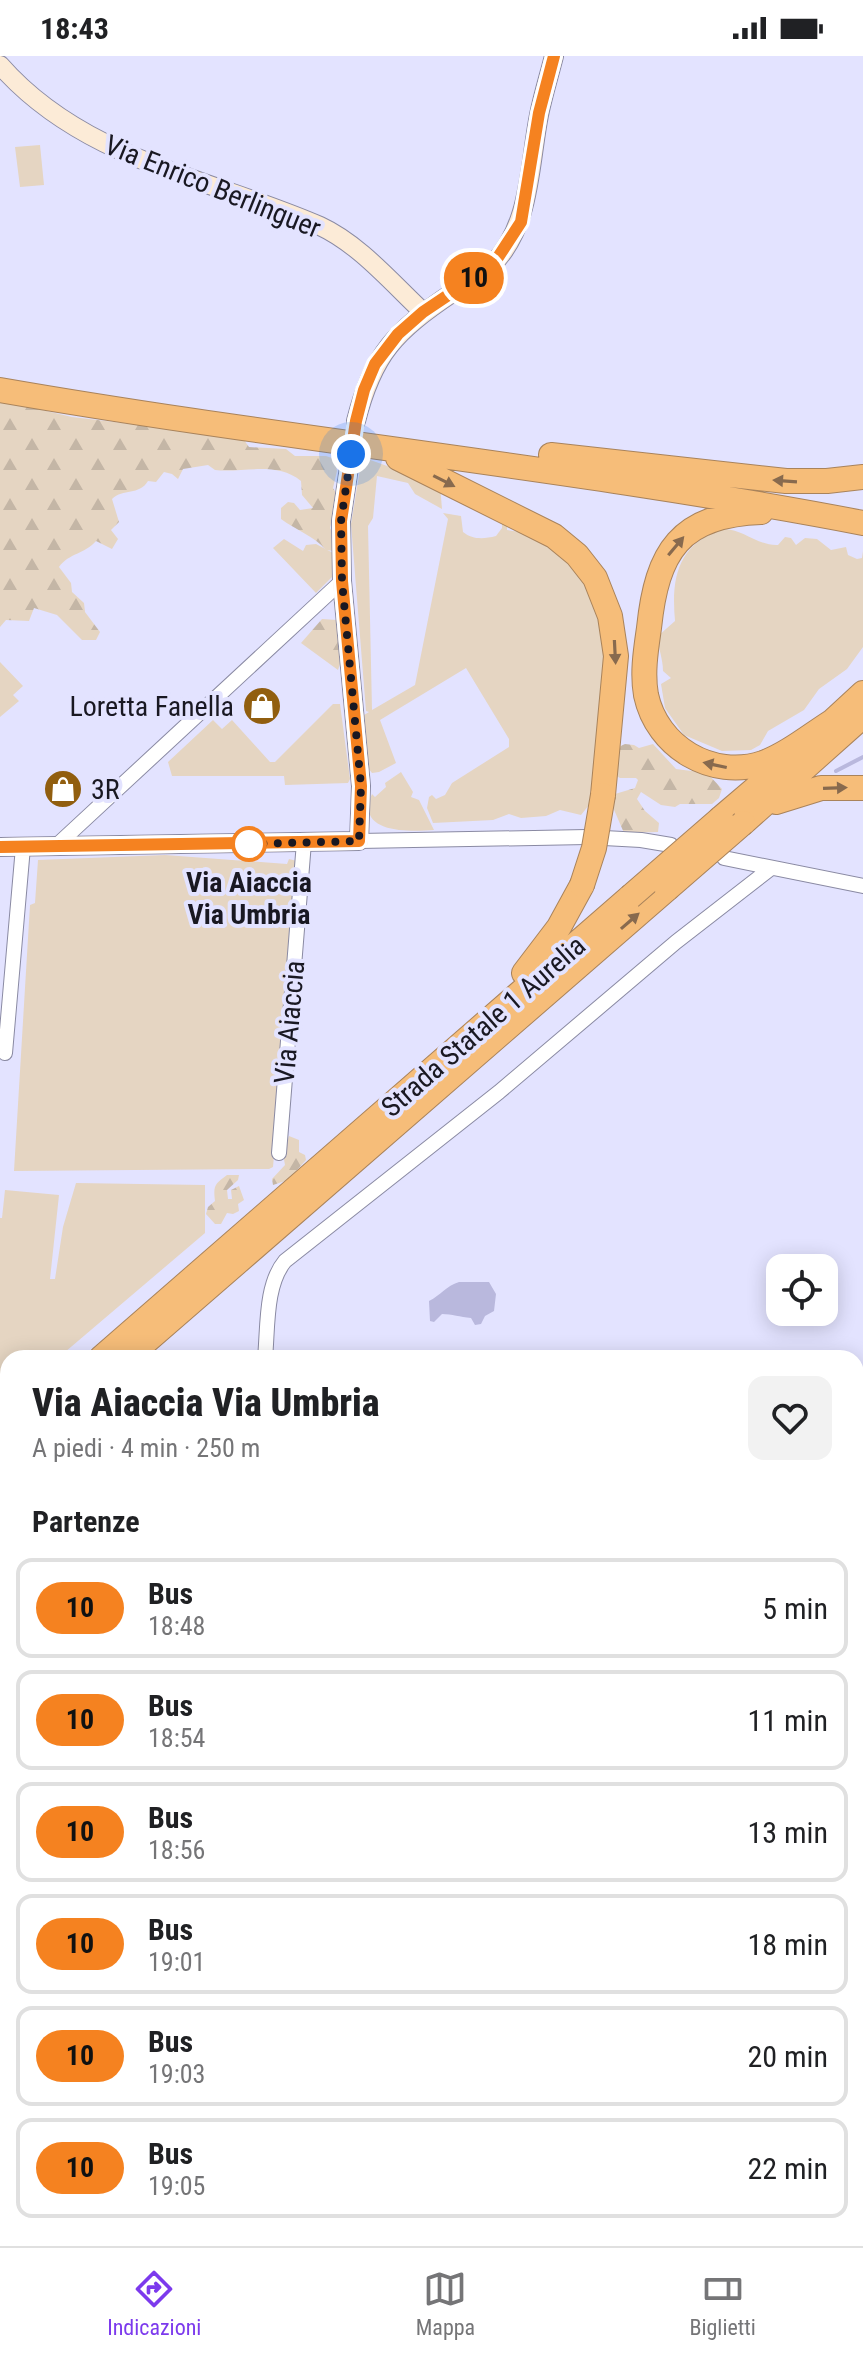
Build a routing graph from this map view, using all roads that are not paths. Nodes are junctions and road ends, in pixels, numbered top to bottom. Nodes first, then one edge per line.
1 (554, 56) edge
2 (0, 65) edge
3 (423, 312) junction
4 (6, 390) edge
5 (199, 421) junction
6 (351, 439) junction
7 (863, 477) edge
8 (799, 510) junction
9 (862, 523) edge
10 (342, 581) junction
11 (863, 693) edge
12 (863, 716) edge
13 (836, 719) junction
14 (863, 788) edge
15 (740, 818) junction
16 (587, 837) dead end
17 (604, 838) dead end
18 (359, 841) junction
19 (304, 842) junction
20 (671, 845) dead end
21 (0, 847) edge
22 (23, 847) junction
23 (55, 847) junction
24 (724, 858) dead end
25 (770, 869) junction
26 (863, 886) edge
27 (477, 1031) junction
28 (5, 1053) dead end
29 (279, 1153) dead end
30 (161, 1329) junction
31 (110, 1350) edge
32 (136, 1350) edge
33 (147, 1350) edge
34 (266, 1350) edge

1 - 3 street
2 - 3 street, Via Enrico Berlinguer
3 - 6 street
4 - 5 highway
5 - 6 highway
7 -> 5 highway
6 - 8 highway
6 - 10 street
6 -> 27 highway, bridge
8 - 9 highway
13 -> 8 highway
10 - 18 street
10 - 23 street
11 - 13 highway, Strada Statale 1 Aurelia
12 - 15 highway, Strada Statale 1 Aurelia
13 - 15 highway, Strada Statale 1 Aurelia
15 -> 14 highway
15 - 27 highway, Strada Statale 1 Aurelia, bridge
30 -> 15 highway, Strada Statale 1 Aurelia, bridge
16 - 18 street
17 - 20 street
18 - 19 street
19 - 23 street
19 - 29 street, Via Aiaccia
21 - 22 street
22 - 23 street
22 - 28 street
24 - 25 street
25 - 26 street
25 - 34 street
27 - 31 highway, Strada Statale 1 Aurelia
30 - 32 highway, Strada Statale 1 Aurelia
30 - 33 highway

